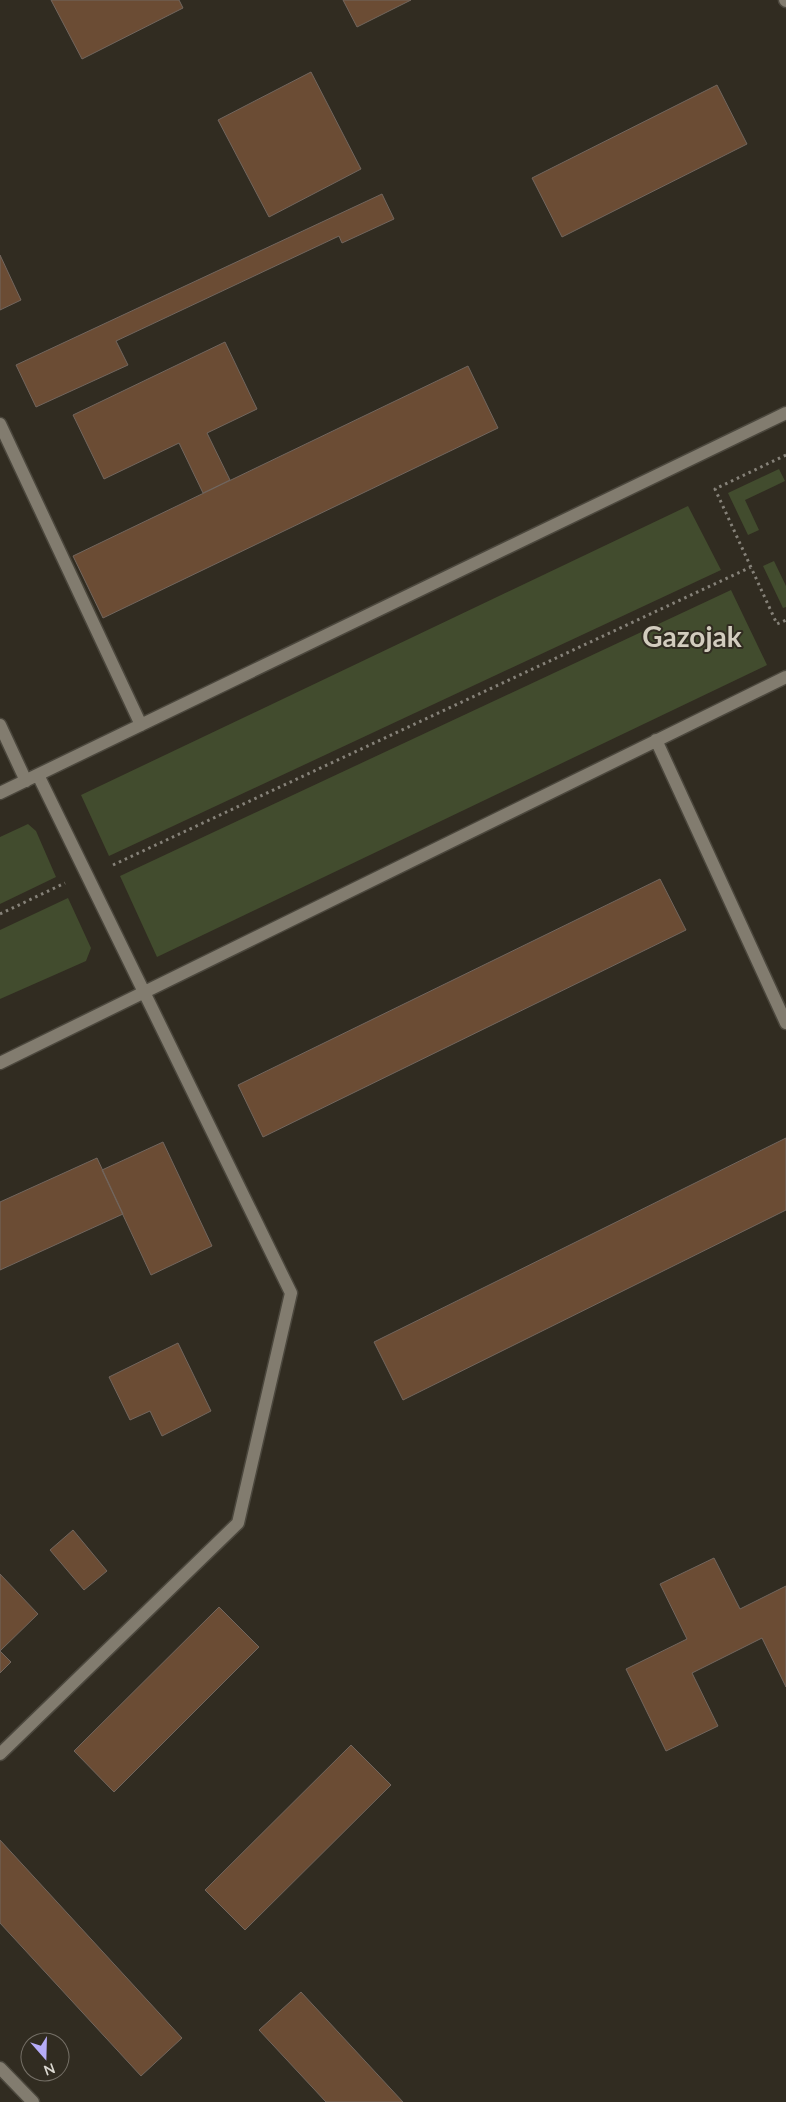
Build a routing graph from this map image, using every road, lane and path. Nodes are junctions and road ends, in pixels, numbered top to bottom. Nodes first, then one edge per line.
1 (786, 413) edge
2 (0, 424) edge
3 (786, 455) edge
4 (751, 567) junction
5 (786, 620) edge
6 (786, 677) edge
7 (0, 725) edge
8 (141, 725) junction
9 (656, 740) junction
10 (38, 774) junction
11 (26, 781) junction
12 (0, 793) edge
13 (113, 865) dead end
14 (66, 883) dead end
15 (0, 914) edge
16 (143, 993) junction
17 (786, 1023) edge
18 (0, 1063) edge
19 (0, 1754) edge
20 (0, 2068) edge
21 (33, 2102) edge

1 - 8 street
2 - 8 street
3 - 4 path
4 - 5 path
4 - 13 path
6 - 9 street
7 - 11 street
8 - 10 street
9 - 16 street
9 - 17 street
10 - 11 street
10 - 16 street
11 - 12 street
14 - 15 path
16 - 18 street
16 - 19 street
20 - 21 street

